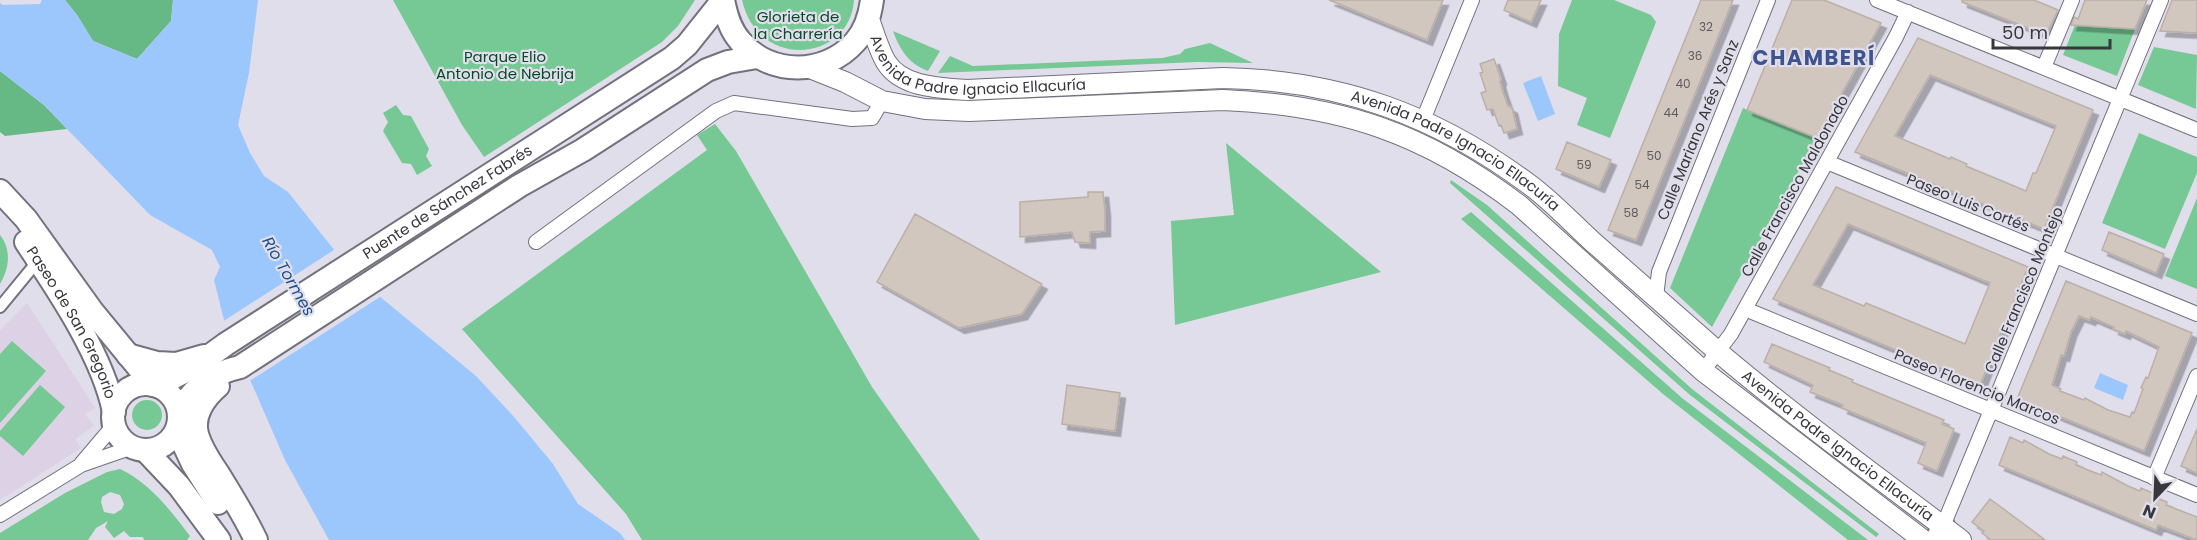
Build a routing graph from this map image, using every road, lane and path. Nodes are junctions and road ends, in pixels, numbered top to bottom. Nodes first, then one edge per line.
1 (723, 0) edge
2 (1473, 0) edge
3 (1768, 0) edge
4 (1877, 0) edge
5 (2072, 0) edge
6 (2161, 0) edge
7 (870, 10) edge
8 (1908, 12) junction
9 (757, 57) junction
10 (2044, 67) junction
11 (810, 68) junction
12 (2121, 99) junction
13 (882, 101) junction
14 (1423, 120) junction
15 (2197, 130) edge
16 (1827, 162) junction
17 (0, 191) edge
18 (0, 207) edge
19 (537, 242) dead end
20 (2055, 256) junction
21 (32, 268) dead end
22 (1659, 272) junction
23 (1634, 279) junction
24 (1656, 297) junction
25 (0, 306) edge
26 (1745, 309) junction
27 (2197, 314) edge
28 (1719, 352) junction
29 (126, 354) junction
30 (224, 364) junction
31 (1703, 371) junction
32 (2197, 376) edge
33 (155, 385) junction
34 (1991, 411) junction
35 (114, 418) junction
36 (178, 420) junction
37 (139, 448) junction
38 (81, 465) junction
39 (2154, 478) junction
40 (2197, 495) edge
41 (0, 515) edge
42 (1940, 533) edge
43 (219, 540) edge
44 (246, 540) edge
45 (256, 540) edge
46 (1923, 540) edge
47 (1961, 540) edge

1 - 9 main road
1 - 30 main road, Puente de Sánchez Fabrés
2 - 14 street
3 - 22 street, Calle Mariano Arés y Sanz
4 - 8 street
5 - 10 street
6 - 12 street, Calle Francisco Montejo
7 - 11 main road
7 - 14 main road, Avenida Padre Ignacio Ellacuría
8 - 10 street
8 - 16 street, Calle Francisco Maldonado
9 - 11 main road
9 - 30 main road, Puente de Sánchez Fabrés
10 - 12 street
11 - 13 main road, Avenida Padre Ignacio Ellacuría
12 - 15 street
12 - 20 street, Calle Francisco Montejo
13 - 19 street
13 - 31 main road, Avenida Padre Ignacio Ellacuría
14 - 23 main road, Avenida Padre Ignacio Ellacuría
16 - 20 street, Paseo Luis Cortés
16 - 26 street, Calle Francisco Maldonado
17 - 29 main road, Paseo de San Gregorio
18 - 35 main road, Paseo de San Gregorio
20 - 27 street, Paseo Luis Cortés
20 - 34 street, Calle Francisco Montejo
21 - 25 street
22 - 23 street
22 - 24 street, Calle Mariano Arés y Sanz
23 - 24 main road, Avenida Padre Ignacio Ellacuría
24 - 28 main road, Avenida Padre Ignacio Ellacuría
26 - 28 street, Calle Francisco Maldonado
26 - 34 street, Paseo Florencio Marcos
28 - 31 street, Calle Francisco Maldonado
28 - 42 main road, Avenida Padre Ignacio Ellacuría
29 - 30 main road
29 - 33 main road, Paseo de San Gregorio
30 - 33 main road, Puente de Sánchez Fabrés
30 - 36 main road, Puente de Sánchez Fabrés
30 - 45 main road
31 - 46 main road, Avenida Padre Ignacio Ellacuría
32 - 39 street
33 - 35 main road
33 - 36 main road
34 - 39 street, Paseo Florencio Marcos
34 - 42 street, Calle Francisco Montejo
35 - 37 main road
35 - 38 street
36 - 37 main road
36 - 44 main road
37 - 38 street
37 - 43 main road
38 - 41 street
39 - 40 street, Paseo Florencio Marcos
42 - 47 main road, Avenida Padre Ignacio Ellacuría

